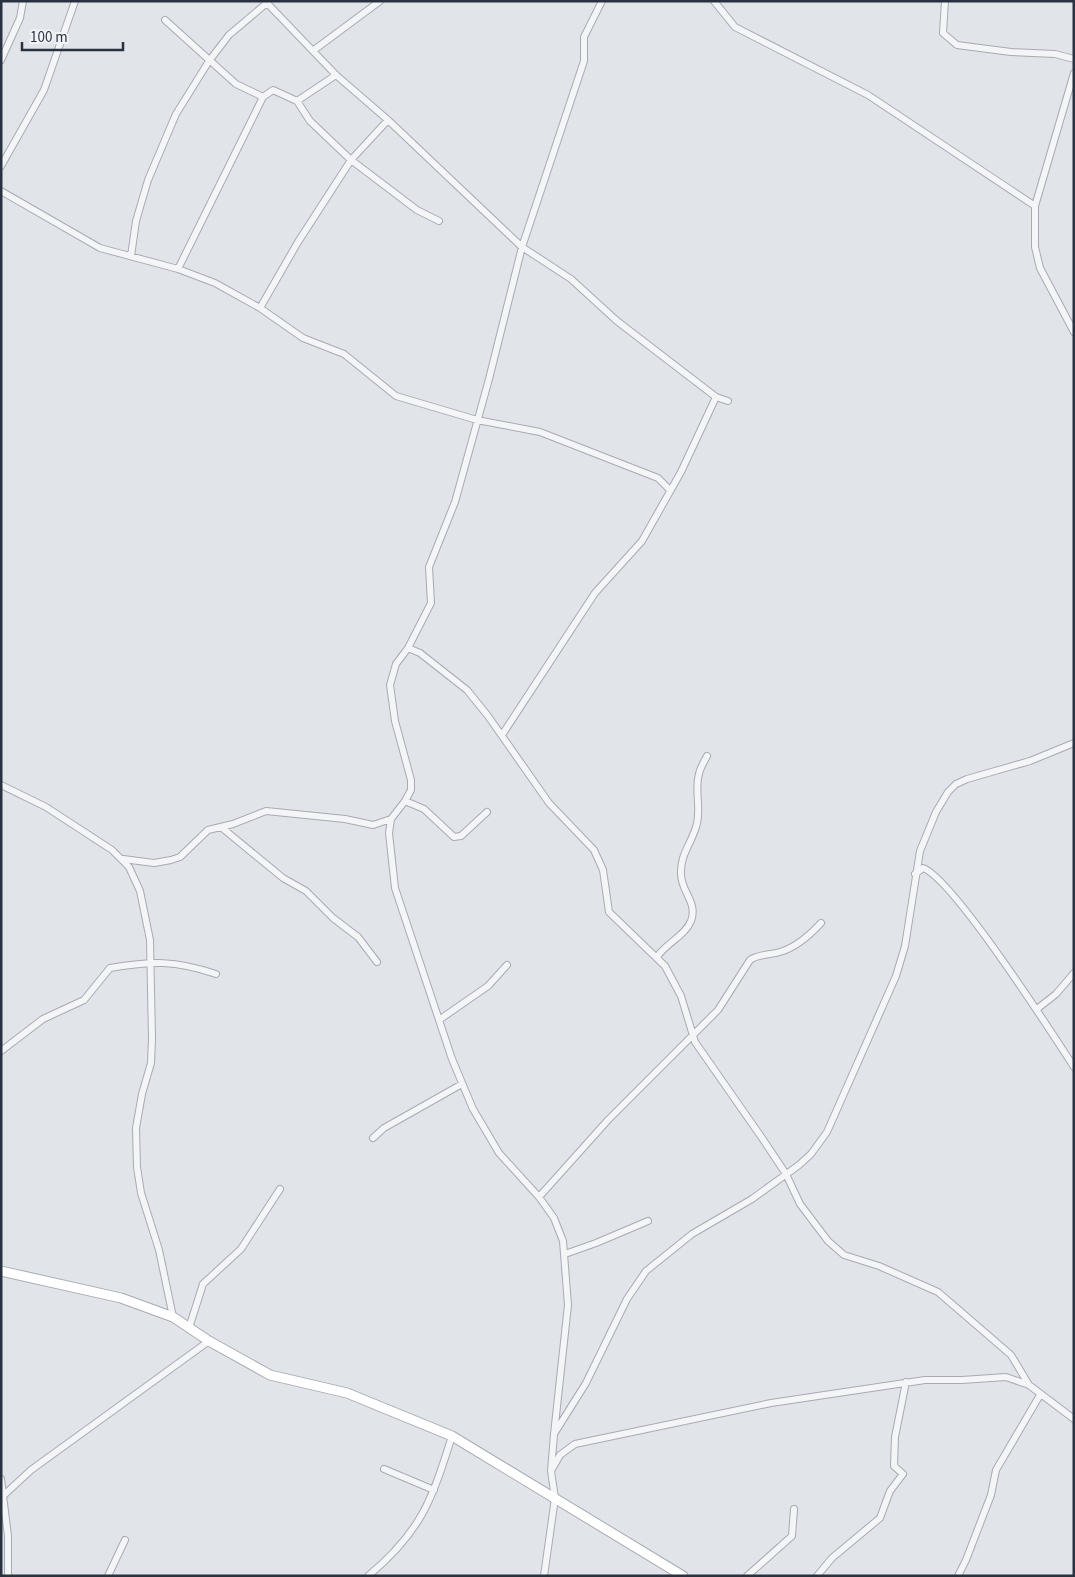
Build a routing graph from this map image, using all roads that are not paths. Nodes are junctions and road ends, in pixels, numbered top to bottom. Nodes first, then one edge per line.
1 (23, 1) edge
2 (75, 1) edge
3 (380, 1) edge
4 (602, 1) edge
5 (714, 1) edge
6 (945, 1) edge
7 (267, 2) edge
8 (165, 20) dead end
9 (314, 50) junction
10 (1074, 59) edge
11 (1, 60) edge
12 (209, 61) junction
13 (1074, 73) edge
14 (336, 75) junction
15 (263, 97) junction
16 (297, 101) junction
17 (388, 120) junction
18 (351, 160) junction
19 (1, 166) edge
20 (1, 191) edge
21 (1035, 206) junction
22 (439, 221) dead end
23 (522, 247) junction
24 (131, 256) junction
25 (178, 269) junction
26 (260, 308) junction
27 (1074, 332) edge
28 (716, 397) junction
29 (728, 401) dead end
30 (477, 420) junction
31 (670, 490) junction
32 (408, 648) junction
33 (502, 735) junction
34 (1074, 743) edge
35 (707, 756) dead end
36 (1, 785) edge
37 (406, 801) junction
38 (487, 812) dead end
39 (391, 818) junction
40 (220, 826) junction
41 (123, 860) junction
42 (915, 874) junction
43 (821, 922) dead end
44 (657, 957) junction
45 (151, 961) junction
46 (377, 962) dead end
47 (507, 965) dead end
48 (1074, 973) edge
49 (216, 974) dead end
50 (1036, 1009) junction
51 (439, 1020) junction
52 (692, 1036) junction
53 (1, 1051) edge
54 (1074, 1067) edge
55 (462, 1084) junction
56 (373, 1138) dead end
57 (786, 1174) junction
58 (280, 1189) dead end
59 (539, 1197) junction
60 (648, 1221) dead end
61 (564, 1254) junction
62 (1, 1271) edge
63 (172, 1317) junction
64 (189, 1328) junction
65 (209, 1341) junction
66 (906, 1382) junction
67 (1029, 1385) junction
68 (1040, 1395) junction
69 (1074, 1419) edge
70 (554, 1434) junction
71 (452, 1436) junction
72 (384, 1469) dead end
73 (551, 1471) junction
74 (1, 1479) edge
75 (434, 1490) junction
76 (4, 1495) junction
77 (556, 1498) junction
78 (794, 1509) dead end
79 (125, 1540) dead end
80 (679, 1575) edge
81 (8, 1576) edge
82 (108, 1576) edge
83 (368, 1576) edge
84 (544, 1576) edge
85 (747, 1576) edge
86 (818, 1576) edge
87 (958, 1576) edge

1 - 11 street
2 - 19 street
3 - 9 street
4 - 23 street
5 - 21 street
6 - 10 street
7 - 9 street
7 - 12 street
8 - 12 street
9 - 14 street
12 - 15 street
12 - 24 street
13 - 21 street
14 - 16 street
14 - 17 street
15 - 16 street
15 - 25 street
16 - 18 street
17 - 18 street
17 - 23 street
18 - 22 street
18 - 26 street
20 - 24 street
21 - 27 street
23 - 28 street
23 - 30 street
24 - 25 street
25 - 26 street
26 - 30 street
28 - 29 street
28 - 31 street
30 - 31 street
30 - 32 street
31 - 33 street
32 - 33 street
32 - 37 street
33 - 44 street
34 - 42 street
35 - 44 street
36 - 41 street
37 - 38 street
37 - 39 street
39 - 40 street
39 - 51 street
40 - 41 street
40 - 46 street
41 - 45 street
42 - 50 street
42 - 57 street
43 - 52 street
44 - 52 street
45 - 49 street
45 - 53 street
45 - 63 street
47 - 51 street
48 - 50 street
50 - 54 street
51 - 55 street
52 - 57 street
52 - 59 street
55 - 56 street
55 - 59 street
57 - 67 street
57 - 70 street
58 - 64 street
59 - 61 street
60 - 61 street
61 - 70 street
62 - 63 main road
63 - 64 main road
64 - 65 main road
65 - 71 main road
65 - 76 street
66 - 67 street
66 - 73 street
66 - 86 street
67 - 68 street
68 - 69 street
68 - 87 street
70 - 73 street
71 - 75 street
71 - 77 main road
72 - 75 street
73 - 77 street
74 - 76 street
75 - 83 street
76 - 81 street
77 - 80 main road
77 - 84 street
78 - 85 street
79 - 82 street

